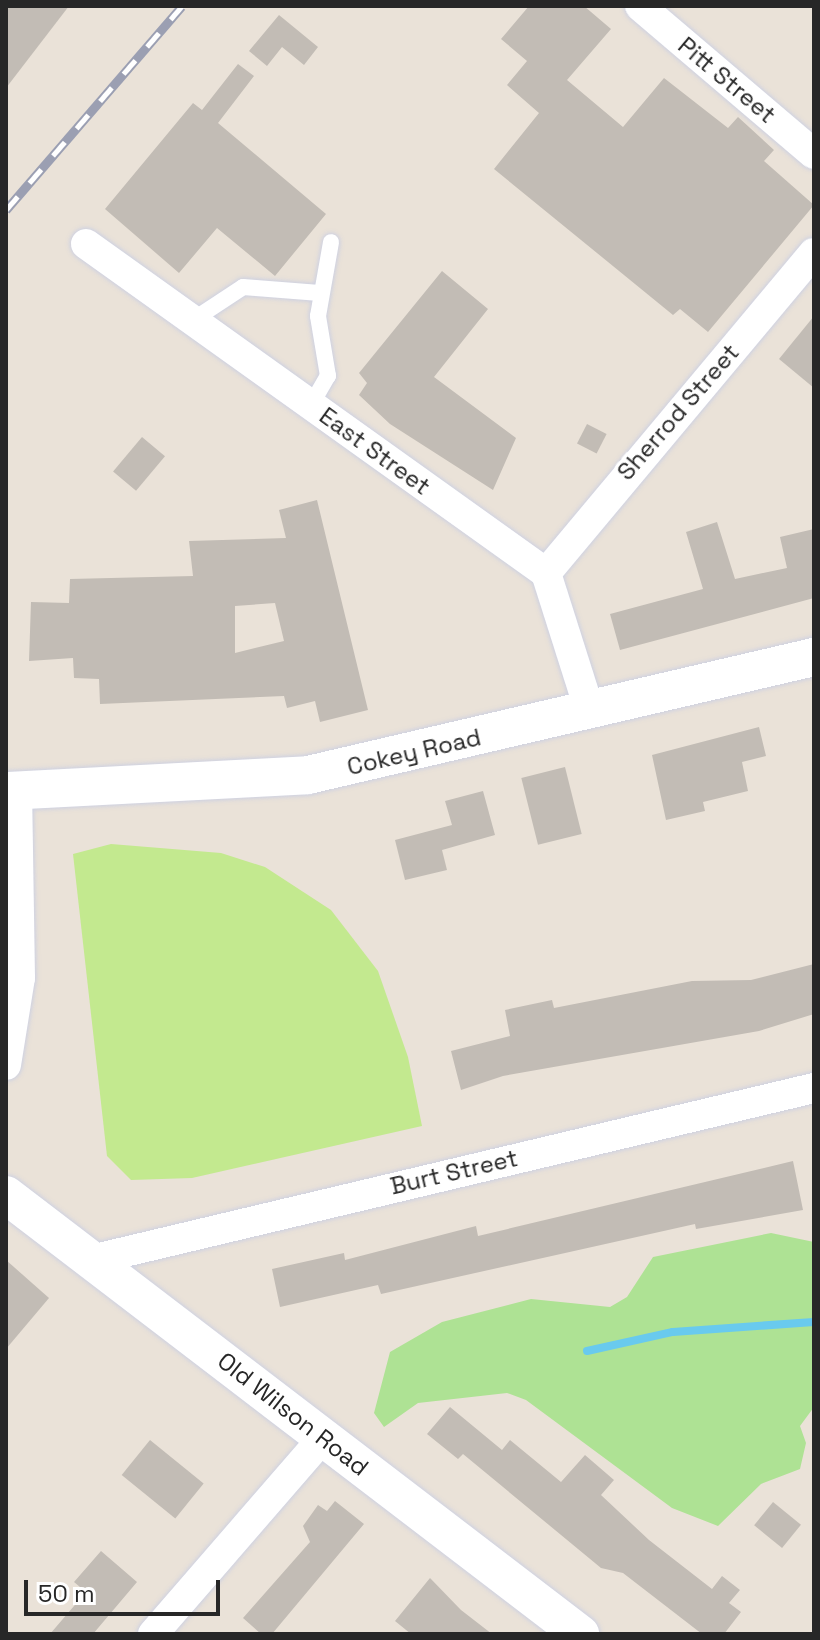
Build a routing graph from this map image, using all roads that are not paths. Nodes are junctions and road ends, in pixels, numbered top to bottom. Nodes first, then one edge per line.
1 (640, 6) edge
2 (814, 154) edge
3 (331, 242) dead end
4 (86, 244) dead end
5 (814, 253) edge
6 (320, 293) junction
7 (193, 320) junction
8 (311, 405) junction
9 (546, 573) junction
10 (814, 657) edge
11 (590, 712) junction
12 (11, 790) edge
13 (13, 988) edge
14 (6, 1065) edge
15 (814, 1088) edge
16 (6, 1195) edge
17 (95, 1259) junction
18 (323, 1438) junction
19 (153, 1634) edge
20 (580, 1634) edge

1 - 2 street, Pitt Street
3 - 6 lane
4 - 7 street, East Street
5 - 9 street, Sherrod Street
6 - 7 lane
6 - 8 lane
7 - 8 street, East Street
8 - 9 street, East Street
9 - 11 street
10 - 11 street, Cokey Road
11 - 12 street, Cokey Road
12 - 13 street
13 - 14 street
15 - 17 street, Burt Street
16 - 17 street, Old Wilson Road
17 - 18 street, Old Wilson Road
18 - 19 street
18 - 20 street, Old Wilson Road

